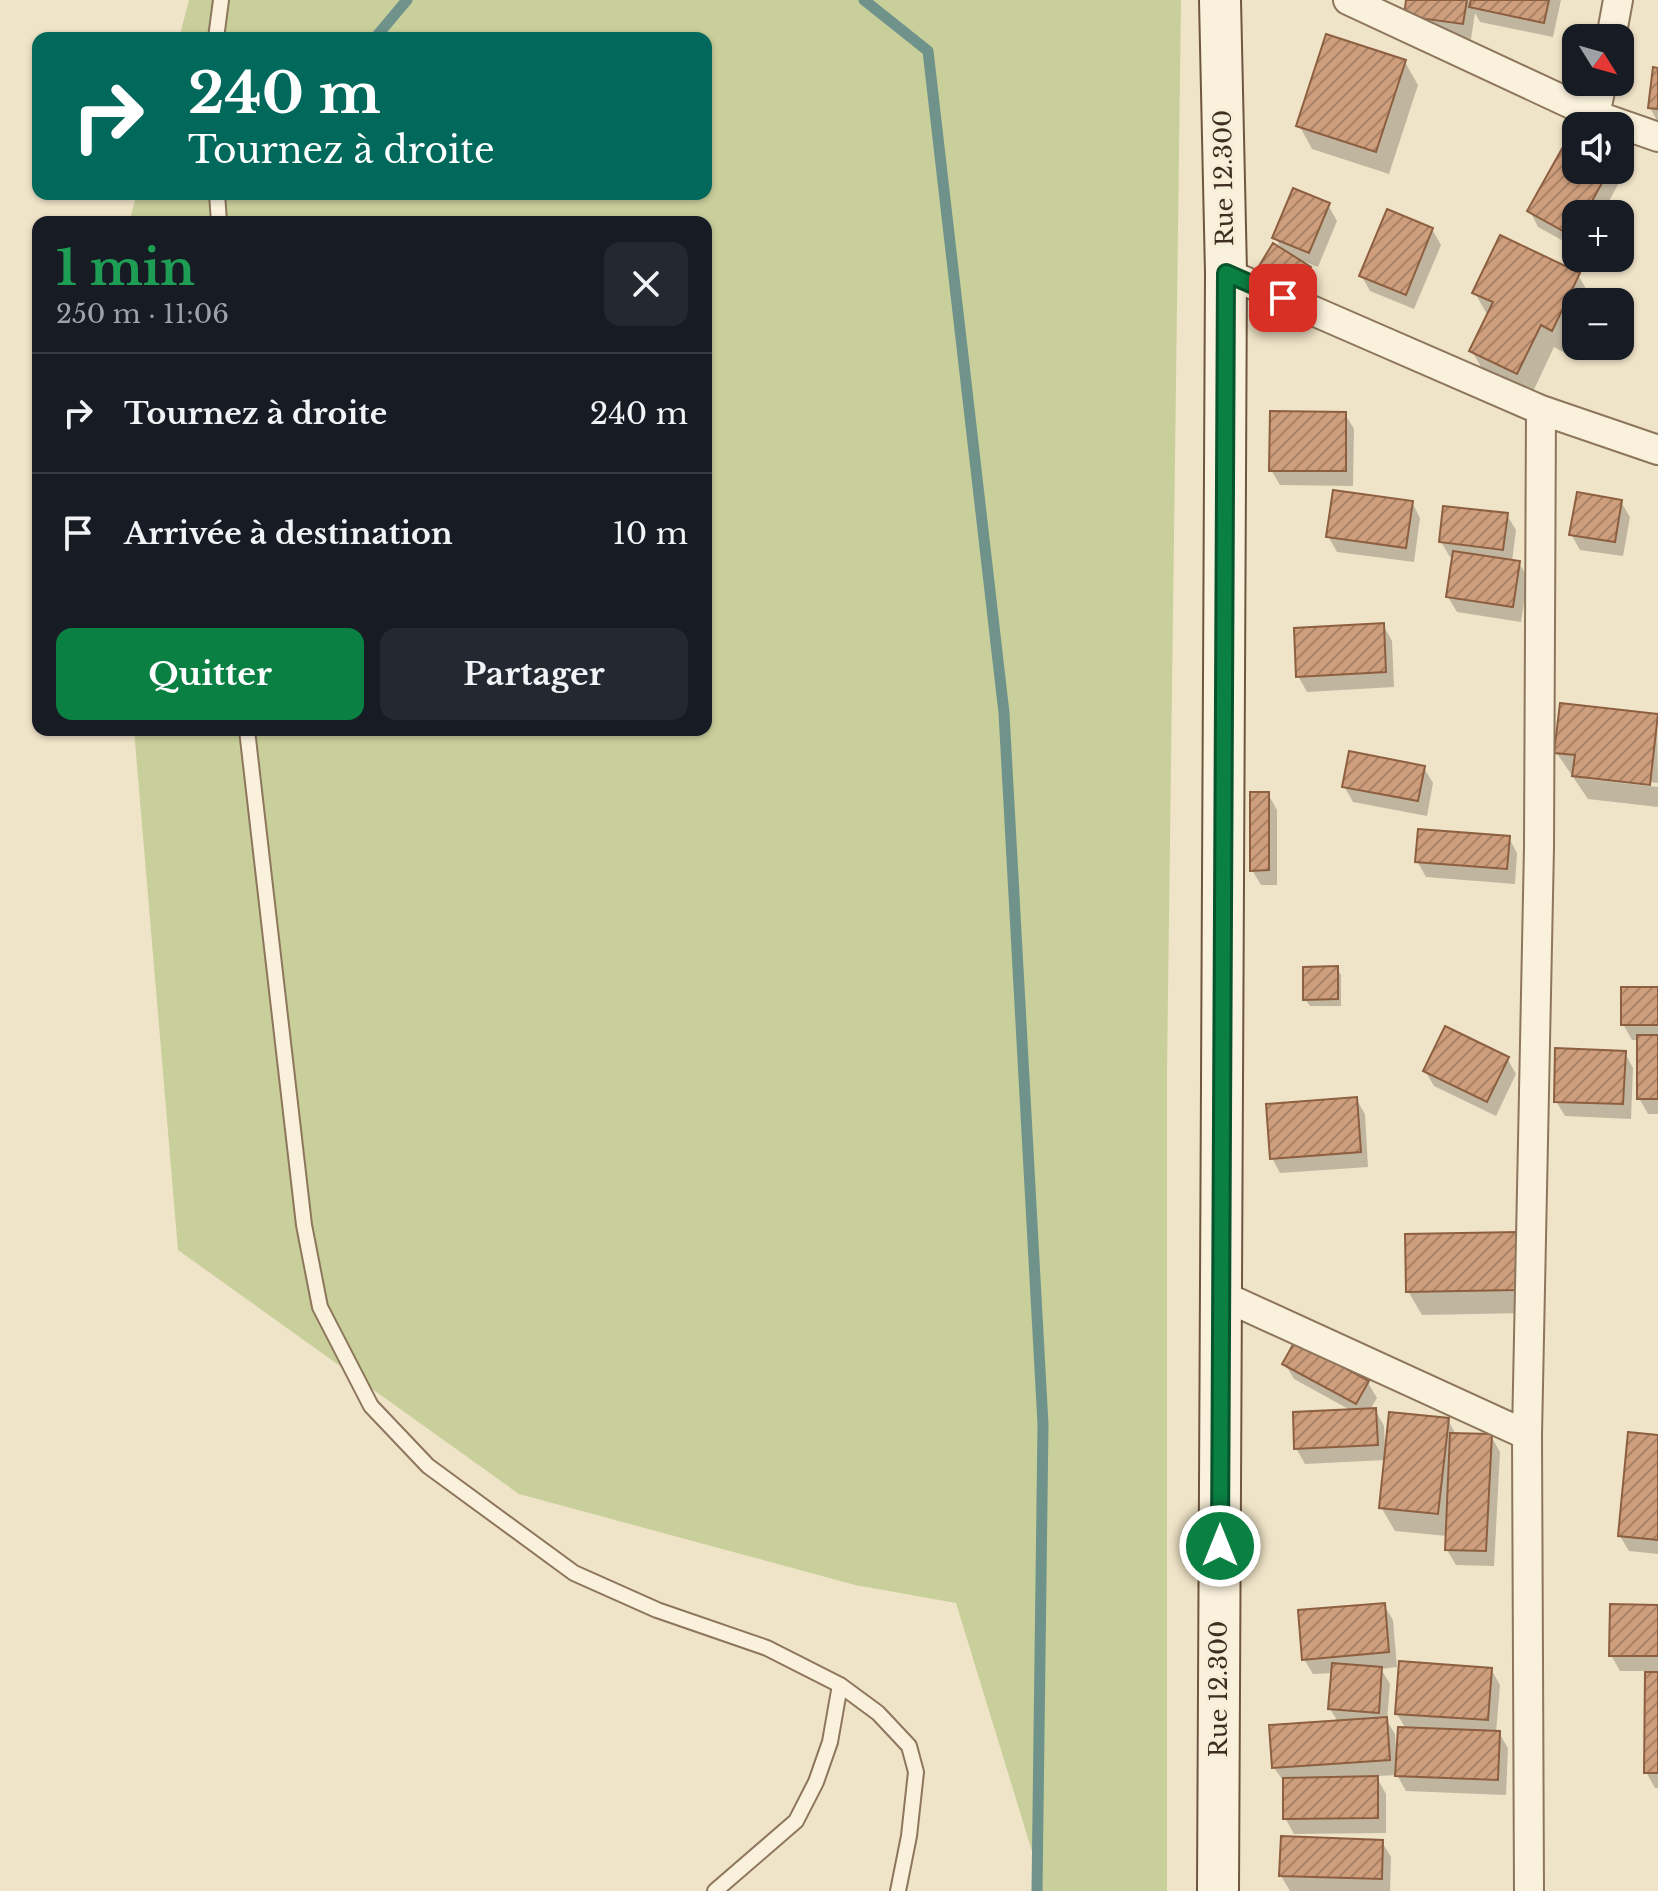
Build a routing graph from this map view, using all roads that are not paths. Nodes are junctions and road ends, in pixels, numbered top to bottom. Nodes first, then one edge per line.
1 (221, 0) edge
2 (1220, 0) edge
3 (1348, 0) edge
4 (1618, 0) edge
5 (1614, 24) edge
6 (217, 32) edge
7 (1589, 112) edge
8 (1634, 129) edge
9 (1658, 137) edge
10 (1226, 273) junction
11 (1541, 410) junction
12 (1658, 450) edge
13 (248, 736) edge
14 (1221, 1295) junction
15 (1527, 1435) junction
16 (840, 1685) junction
17 (715, 1891) edge
18 (898, 1891) edge
19 (1218, 1891) edge
20 (1529, 1891) edge

1 - 6 lane
2 - 10 street, Rue 12.300
3 - 7 street
4 - 5 street
8 - 9 street
10 - 11 street
10 - 14 street, Rue 12.300
11 - 12 street
11 - 15 street
13 - 16 lane
14 - 15 street
14 - 19 street, Rue 12.300
15 - 20 street
16 - 17 lane
16 - 18 lane

